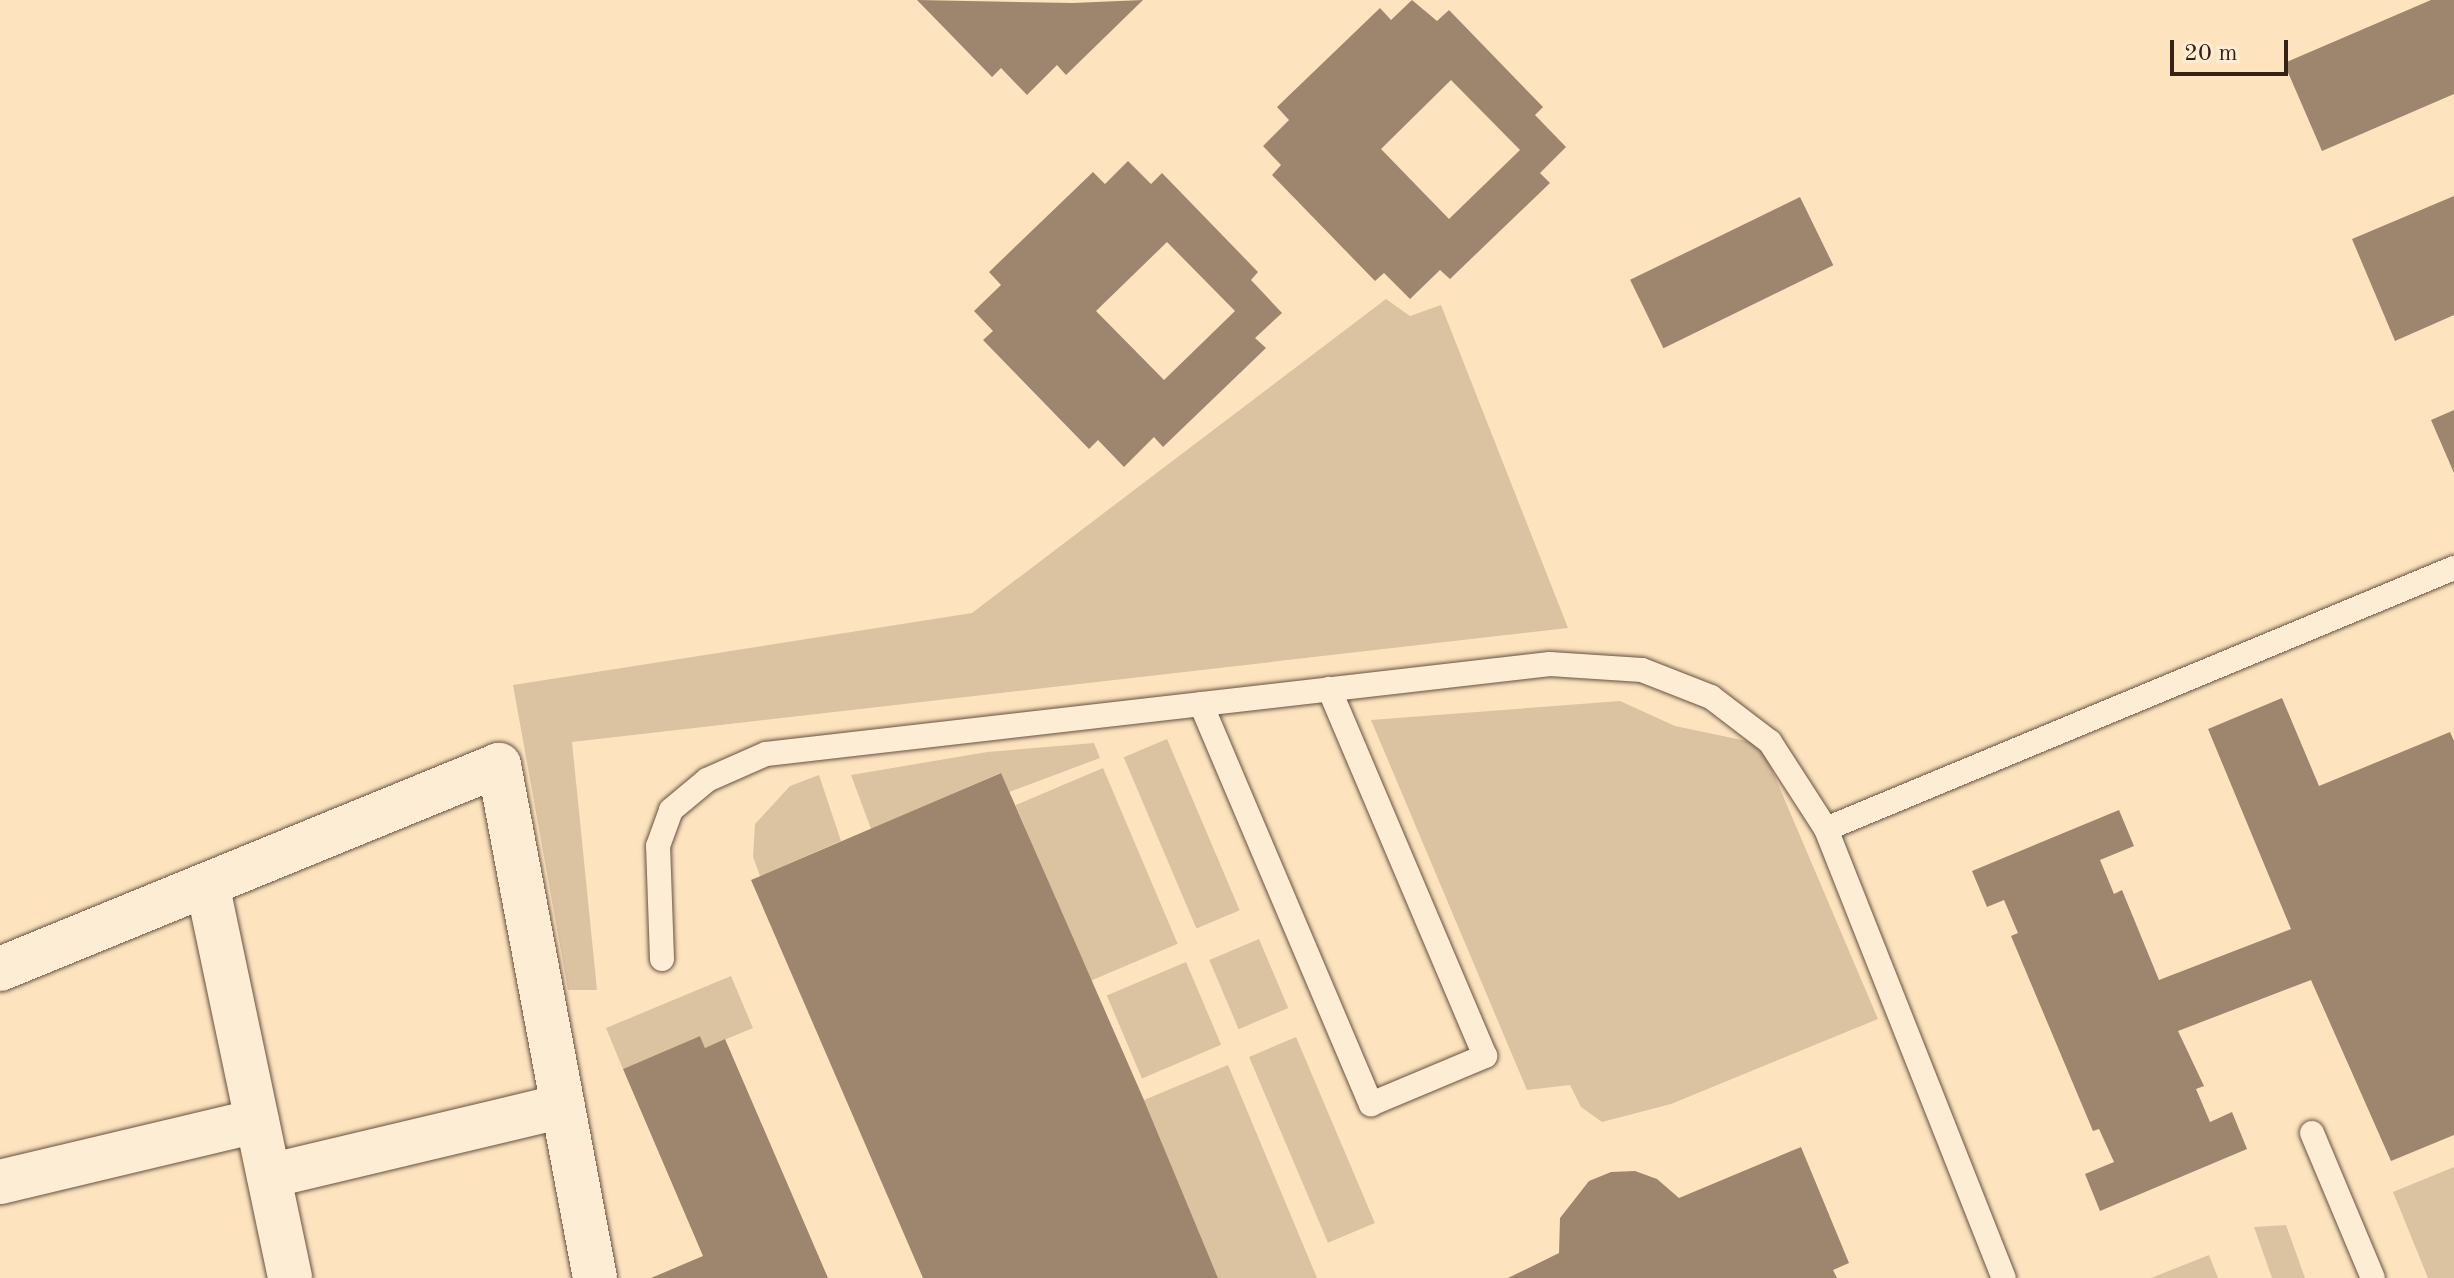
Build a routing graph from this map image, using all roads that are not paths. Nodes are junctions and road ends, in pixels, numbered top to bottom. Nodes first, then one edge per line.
1 (2454, 568) edge
2 (1329, 689) junction
3 (1201, 704) junction
4 (1826, 829) junction
5 (208, 888) junction
6 (662, 959) dead end
7 (0, 969) edge
8 (563, 1106) junction
9 (257, 1121) junction
10 (2312, 1133) dead end
11 (269, 1176) junction
12 (0, 1182) edge
13 (290, 1278) edge
14 (595, 1278) edge
15 (2004, 1278) edge
16 (2373, 1278) edge

1 - 4 lane
2 - 3 lane
2 - 3 lane
2 - 4 lane
3 - 6 lane
4 - 15 lane
5 - 7 street
5 - 8 street
5 - 9 street
8 - 11 street
8 - 14 street
9 - 11 street
9 - 12 street
10 - 16 lane
11 - 13 street

